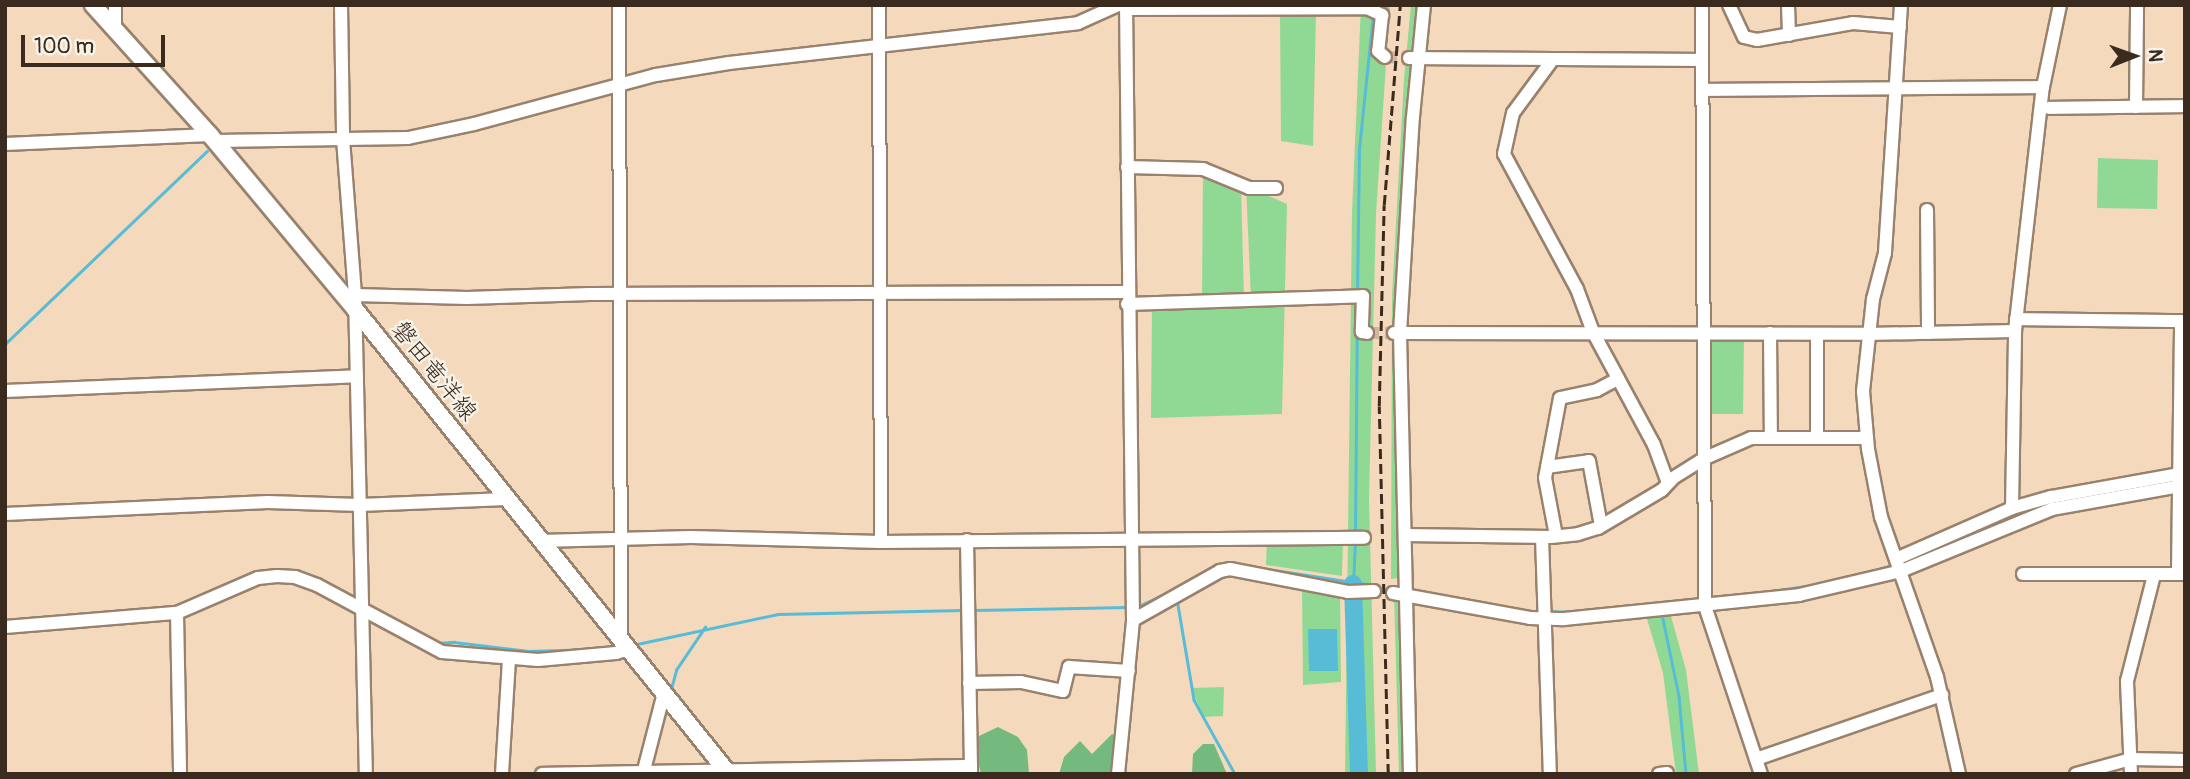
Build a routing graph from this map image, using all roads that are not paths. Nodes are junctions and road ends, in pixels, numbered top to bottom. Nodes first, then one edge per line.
1 (93, 5) edge
2 (115, 5) edge
3 (341, 5) edge
4 (619, 5) edge
5 (879, 5) edge
6 (1424, 5) edge
7 (1702, 5) edge
8 (1729, 5) edge
9 (1788, 5) edge
10 (1901, 5) edge
11 (2060, 5) edge
12 (2137, 5) edge
13 (1123, 6) edge
14 (1900, 27) junction
15 (115, 30) junction
16 (1789, 35) junction
17 (880, 46) junction
18 (1385, 57) dead end
19 (1415, 59) junction
20 (1553, 60) junction
21 (1702, 60) junction
22 (619, 82) junction
23 (2043, 87) junction
24 (1896, 89) junction
25 (1702, 90) junction
26 (2185, 106) edge
27 (2136, 107) junction
28 (2049, 108) dead end
29 (213, 138) junction
30 (343, 139) junction
31 (5, 144) edge
32 (1127, 167) junction
33 (1276, 188) dead end
34 (1927, 209) dead end
35 (620, 294) junction
36 (881, 294) junction
37 (1127, 298) junction
38 (355, 302) junction
39 (2183, 321) edge
40 (2015, 325) junction
41 (1593, 332) junction
42 (1367, 333) dead end
43 (1397, 333) junction
44 (1704, 333) junction
45 (1770, 333) junction
46 (1928, 333) junction
47 (1817, 334) junction
48 (1868, 334) junction
49 (357, 376) junction
50 (1618, 379) junction
51 (5, 391) edge
52 (1771, 438) junction
53 (1817, 438) junction
54 (1867, 438) junction
55 (1703, 459) junction
56 (1547, 467) junction
57 (2182, 479) edge
58 (1668, 483) junction
59 (506, 499) junction
60 (360, 505) junction
61 (2012, 508) junction
62 (5, 514) edge
63 (1601, 526) junction
64 (1405, 535) junction
65 (1549, 536) junction
66 (1130, 538) junction
67 (1364, 538) dead end
68 (967, 540) junction
69 (540, 541) junction
70 (620, 541) junction
71 (881, 542) junction
72 (1898, 565) junction
73 (2023, 574) dead end
74 (2181, 574) edge
75 (2154, 575) junction
76 (1374, 591) dead end
77 (1399, 594) junction
78 (1704, 606) junction
79 (362, 611) junction
80 (177, 613) junction
81 (1545, 619) junction
82 (1133, 620) junction
83 (5, 627) edge
84 (624, 645) junction
85 (509, 659) junction
86 (1129, 671) junction
87 (969, 683) junction
88 (664, 693) junction
89 (1942, 695) junction
90 (1756, 759) junction
91 (2131, 759) junction
92 (2185, 760) edge
93 (971, 770) edge
94 (728, 772) edge
95 (644, 773) edge
96 (1667, 773) edge
97 (180, 774) edge
98 (366, 774) edge
99 (502, 774) edge
100 (542, 774) edge
101 (1118, 774) edge
102 (1410, 774) edge
103 (1550, 774) edge
104 (1659, 774) edge
105 (1761, 774) edge
106 (1959, 774) edge
107 (2076, 774) edge
108 (2131, 774) edge

1 - 15 main road, 磐田竜洋線
2 - 15 street
3 - 30 street
4 - 22 street
5 - 17 street
6 - 19 street
7 - 21 street
8 - 16 street
9 - 16 street
10 - 14 street
11 - 23 street
12 - 27 street
13 - 17 street
13 - 18 street
13 - 32 street
14 - 16 street
14 - 24 street
15 - 29 main road, 磐田竜洋線
17 - 22 street
17 - 36 street
19 - 20 street
19 - 43 street
20 - 21 street
20 - 41 street
21 - 25 street
22 - 30 street
22 - 35 street
23 - 24 street
23 - 40 street
24 - 25 street
24 - 48 street
25 - 44 street
26 - 27 street
27 - 28 street
29 - 30 street
29 - 31 street
29 - 38 main road, 磐田竜洋線
30 - 38 street
32 - 33 street
32 - 37 street
34 - 46 street
35 - 36 street
35 - 38 street
35 - 70 street
36 - 37 street
36 - 71 street
37 - 42 street
37 - 66 street
38 - 49 street
38 - 59 main road, 磐田竜洋線
39 - 40 street
39 - 57 street
40 - 46 street
40 - 61 street
41 - 43 street
41 - 44 street
41 - 50 street
43 - 64 street
44 - 45 street
44 - 55 street
45 - 47 street
45 - 52 street
46 - 48 street
47 - 48 street
47 - 53 street
48 - 54 street
49 - 51 street
49 - 60 street
50 - 56 street
50 - 58 street
52 - 53 street
52 - 55 street
53 - 54 street
54 - 72 street
55 - 58 street
55 - 78 street
56 - 63 street
56 - 65 street
57 - 61 street
57 - 72 street
57 - 74 street
58 - 63 street
59 - 60 street
59 - 69 main road, 磐田竜洋線
60 - 62 street
60 - 79 street
61 - 72 street
63 - 65 street
64 - 65 street
64 - 77 street
65 - 81 street
66 - 67 street
66 - 68 street
66 - 82 street
68 - 71 street
68 - 87 street
69 - 70 street
69 - 84 main road, 磐田竜洋線
70 - 71 street
70 - 84 street
72 - 78 street
72 - 89 street
73 - 75 street
74 - 75 street
75 - 91 street
76 - 82 street
77 - 81 street
77 - 102 street
78 - 81 street
78 - 90 street
79 - 80 street
79 - 85 street
79 - 98 street
80 - 83 street
80 - 97 street
81 - 103 street
82 - 86 street
84 - 85 street
84 - 88 main road, 磐田竜洋線
85 - 99 street
86 - 87 street
86 - 101 street
87 - 93 street
88 - 94 main road, 磐田竜洋線
88 - 95 street
89 - 90 street
89 - 106 street
90 - 105 street
91 - 92 street
91 - 107 street
91 - 108 street
93 - 94 street
94 - 95 street
95 - 100 street
96 - 104 street

